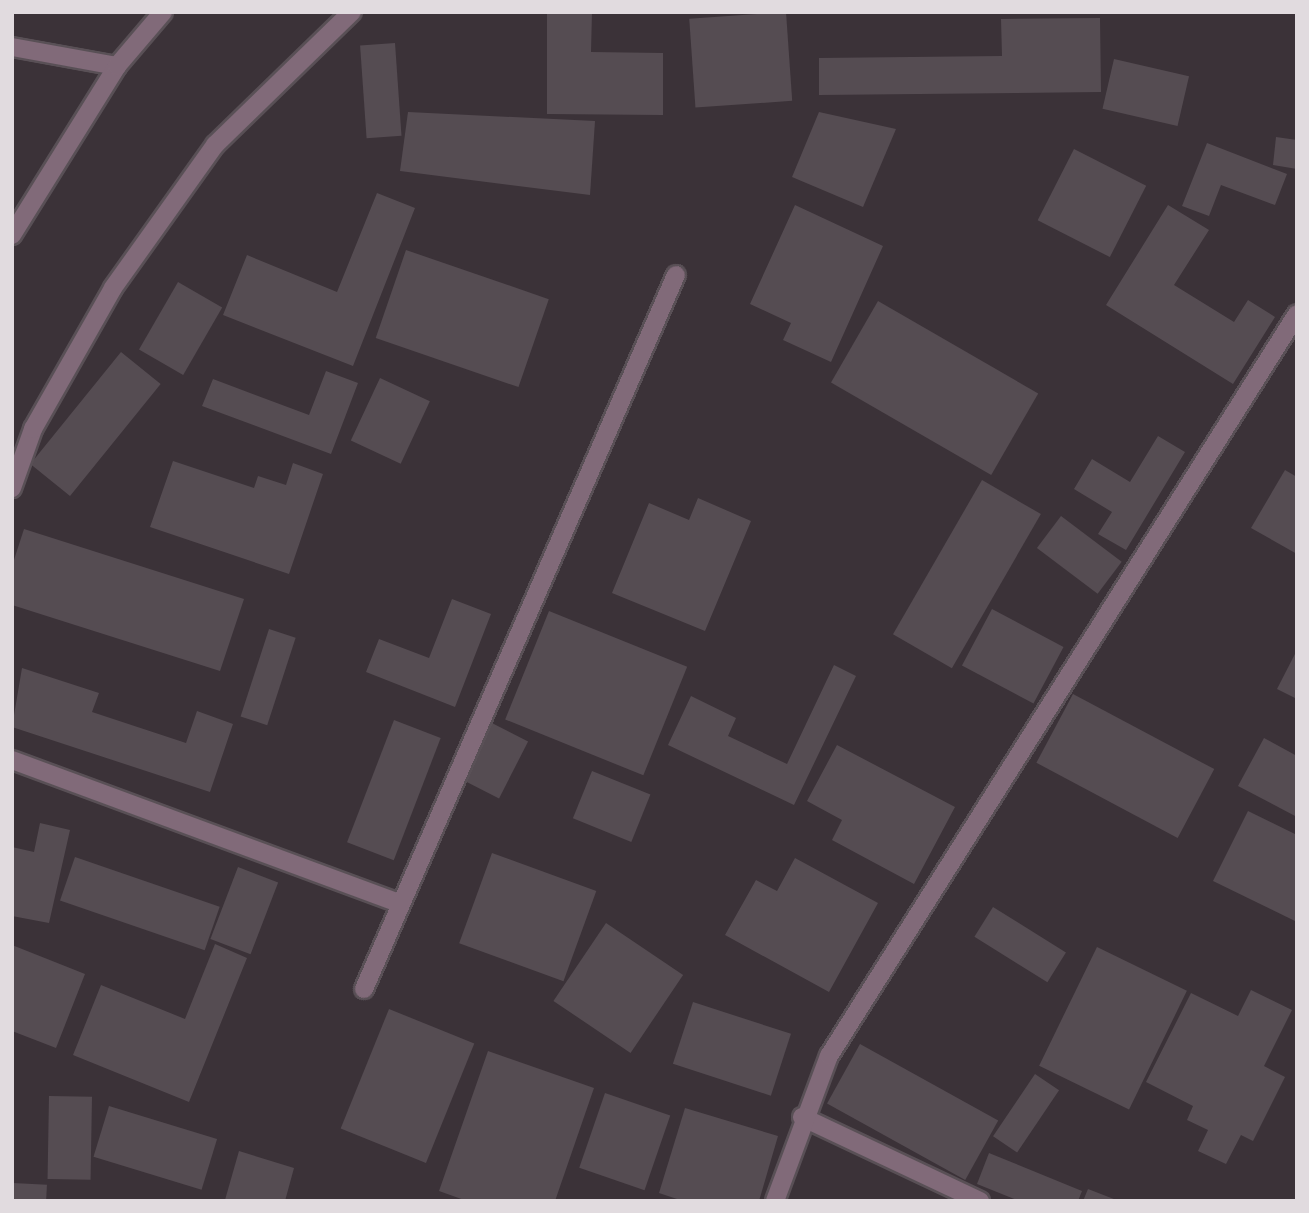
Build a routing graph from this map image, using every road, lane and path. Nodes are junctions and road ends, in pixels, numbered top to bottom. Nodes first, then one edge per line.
1 (163, 12) edge
2 (352, 12) edge
3 (12, 47) edge
4 (117, 66) junction
5 (12, 234) edge
6 (676, 275) dead end
7 (1297, 314) edge
8 (12, 488) edge
9 (12, 760) edge
10 (398, 903) junction
11 (364, 989) dead end
12 (802, 1116) junction
13 (775, 1201) edge
14 (980, 1201) edge

1 - 4 street
2 - 8 street
3 - 4 street
4 - 5 street
6 - 10 street
7 - 12 street
9 - 10 street
10 - 11 street
12 - 13 street
12 - 14 street

